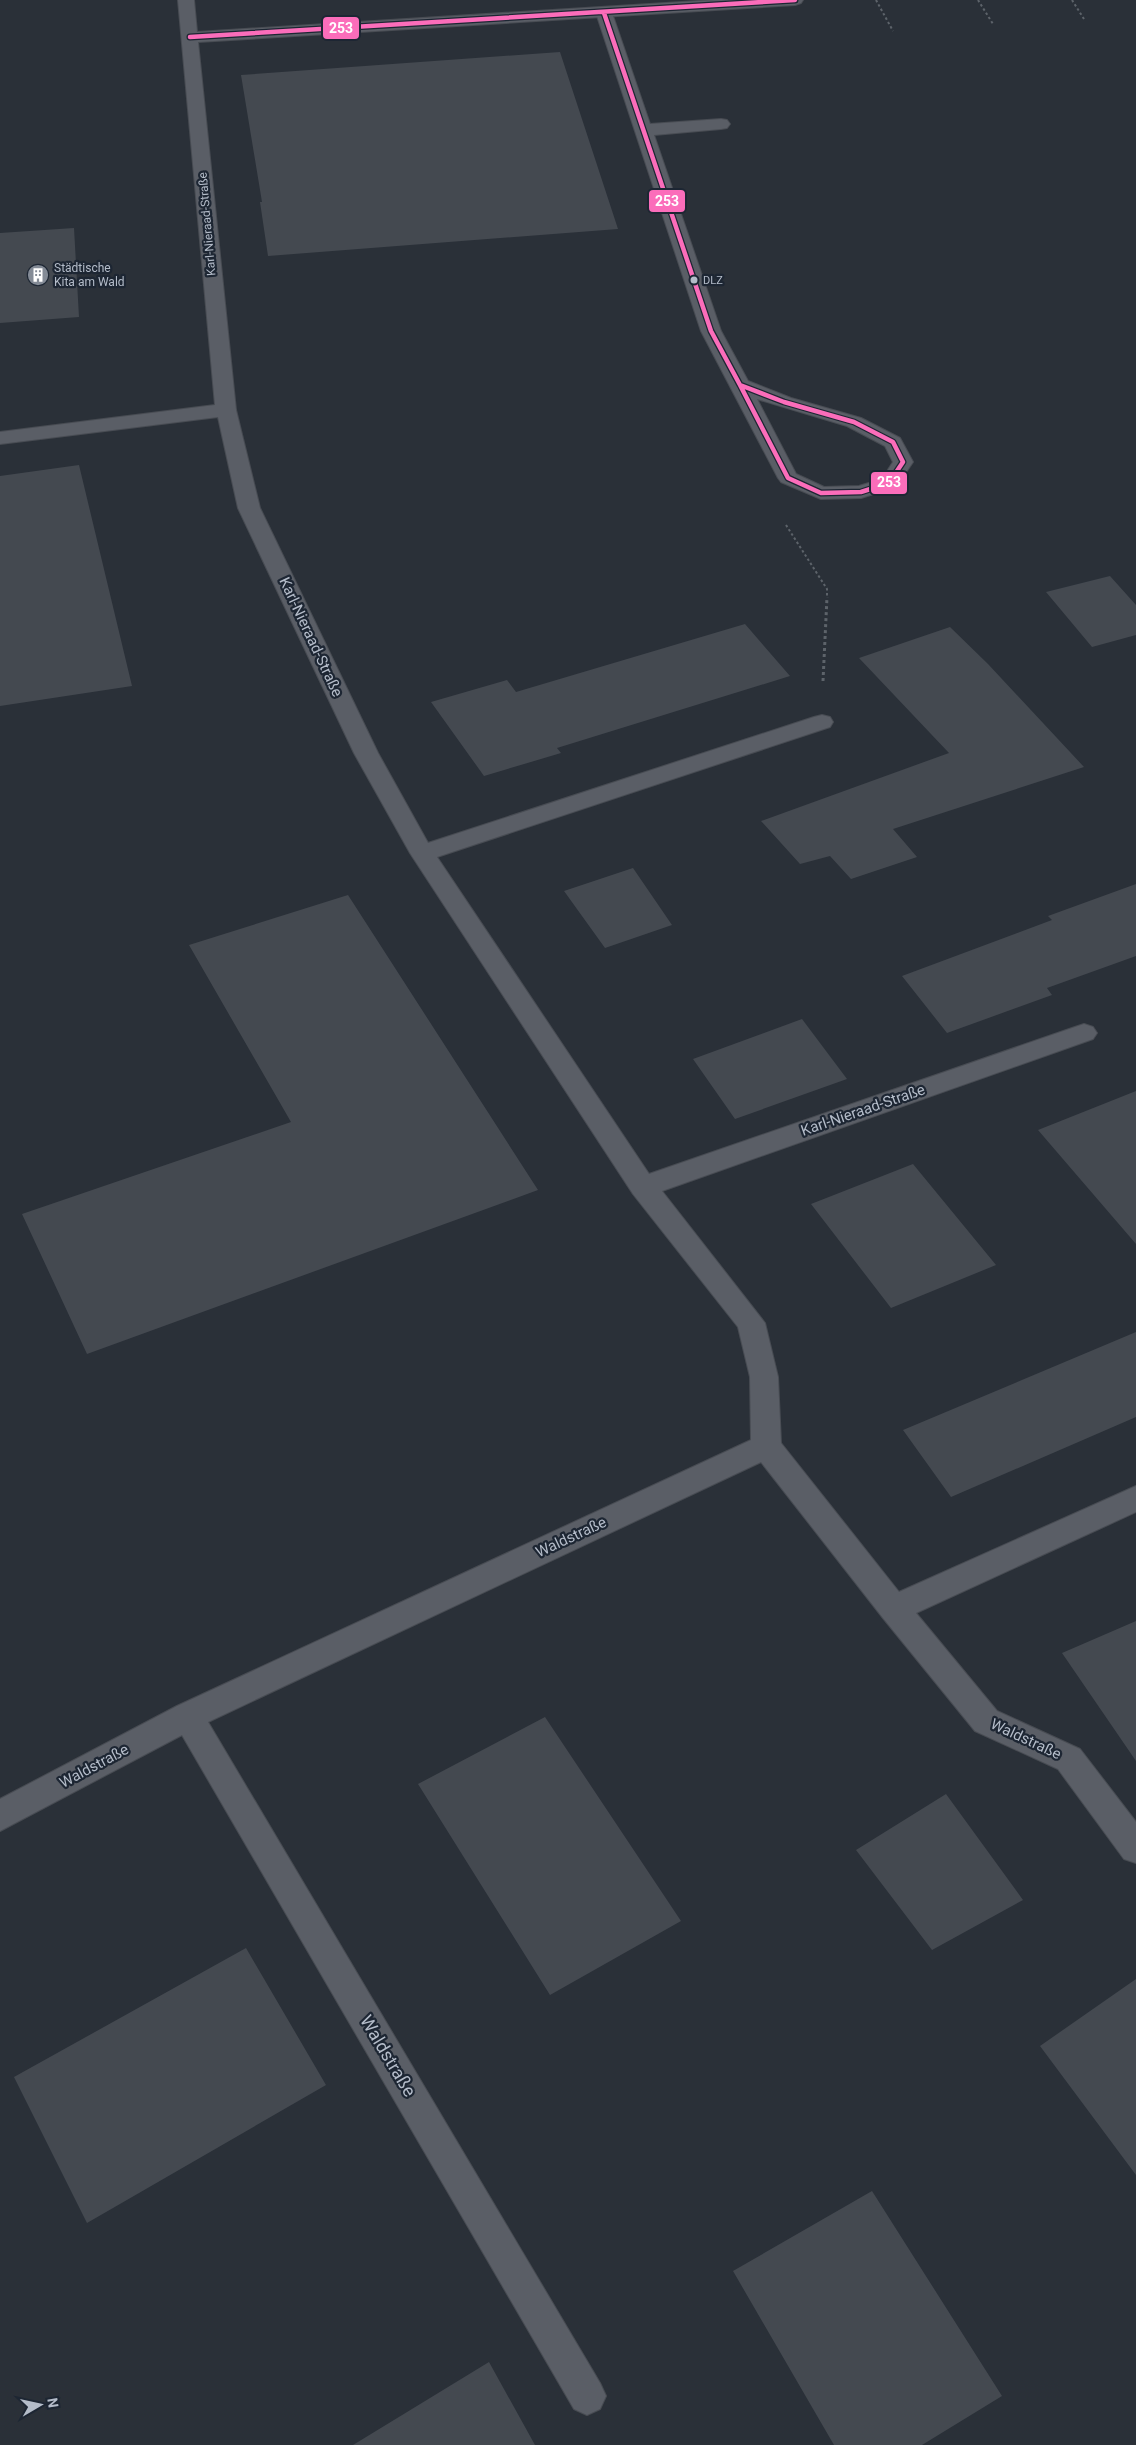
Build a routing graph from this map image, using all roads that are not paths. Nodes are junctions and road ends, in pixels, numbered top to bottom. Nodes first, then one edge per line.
1 (186, 0) edge
2 (795, 0) edge
3 (604, 13) junction
4 (190, 37) junction
5 (721, 124) dead end
6 (644, 130) junction
7 (740, 385) junction
8 (226, 410) junction
9 (0, 438) edge
10 (822, 722) road end
11 (422, 853) junction
12 (1084, 1033) dead end
13 (643, 1187) junction
14 (766, 1446) junction
15 (1136, 1498) edge
16 (894, 1609) junction
17 (188, 1716) junction
18 (0, 1816) edge
19 (1136, 1848) edge
20 (587, 2396) dead end

1 - 4 street, Karl-Nieraad-Straße
2 - 3 street
3 - 4 street
3 - 6 street
4 - 8 street, Karl-Nieraad-Straße
5 - 6 street
6 - 7 street
7 - 7 street
8 - 9 street
8 - 11 street, Karl-Nieraad-Straße
10 - 11 street
11 - 13 street, Karl-Nieraad-Straße
12 - 13 street, Karl-Nieraad-Straße
13 - 14 street, Karl-Nieraad-Straße
14 - 16 street, Waldstraße
14 - 17 street, Waldstraße
15 - 16 street
16 - 19 street, Waldstraße
17 - 18 street, Waldstraße
17 - 20 street, Waldstraße

